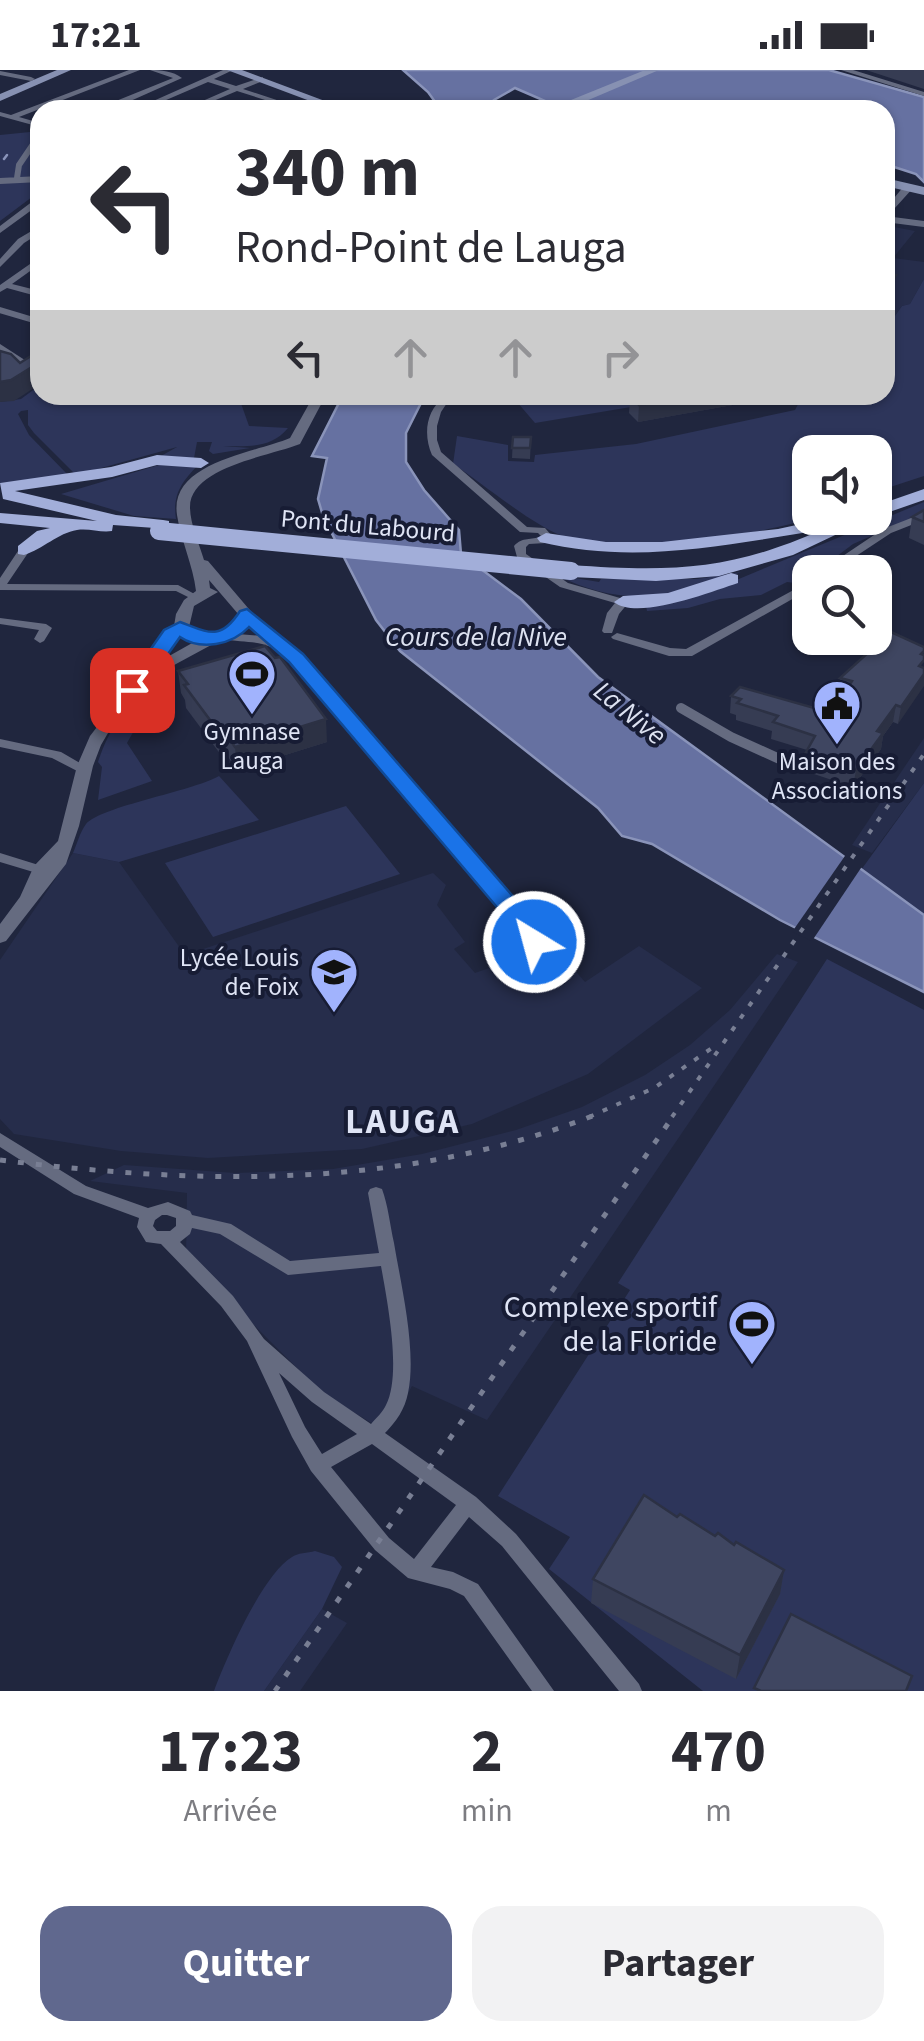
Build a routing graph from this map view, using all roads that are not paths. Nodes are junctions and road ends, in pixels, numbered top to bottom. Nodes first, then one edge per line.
1 (52, 70) edge
2 (66, 70) edge
3 (136, 70) edge
4 (152, 70) edge
5 (230, 70) edge
6 (654, 70) edge
7 (845, 70) edge
8 (868, 70) edge
9 (0, 73) edge
10 (855, 74) junction
11 (31, 79) junction
12 (260, 79) junction
13 (208, 80) junction
14 (237, 88) junction
15 (146, 89) junction
16 (923, 93) edge
17 (0, 95) edge
18 (173, 95) junction
19 (58, 100) edge
20 (76, 100) edge
21 (124, 100) edge
22 (160, 100) edge
23 (208, 100) joint
24 (273, 100) edge
25 (317, 100) edge
26 (579, 100) edge
27 (30, 111) edge
28 (0, 114) edge
29 (12, 118) junction
30 (30, 119) edge
31 (25, 121) junction
32 (30, 123) edge
33 (30, 149) edge
34 (16, 178) junction
35 (30, 179) edge
36 (0, 181) edge
37 (895, 185) edge
38 (908, 188) junction
39 (924, 191) edge
40 (895, 196) edge
41 (30, 207) edge
42 (895, 219) edge
43 (924, 224) edge
44 (1, 229) edge
45 (30, 231) edge
46 (30, 238) edge
47 (0, 264) edge
48 (30, 268) edge
49 (4, 288) edge
50 (30, 292) edge
51 (0, 310) edge
52 (30, 319) edge
53 (2, 348) edge
54 (21, 366) edge
55 (312, 405) edge
56 (440, 405) edge
57 (213, 464) junction
58 (112, 472) junction
59 (924, 483) edge
60 (0, 491) edge
61 (892, 494) edge
62 (924, 494) edge
63 (892, 506) edge
64 (91, 513) junction
65 (924, 516) edge
66 (0, 521) edge
67 (108, 527) junction
68 (161, 528) junction
69 (792, 531) edge
70 (807, 535) edge
71 (813, 535) edge
72 (525, 536) junction
73 (546, 538) joint
74 (24, 550) junction
75 (196, 555) junction
76 (851, 555) edge
77 (0, 586) edge
78 (227, 594) junction
79 (792, 594) edge
80 (199, 595) junction
81 (598, 597) junction
82 (623, 602) junction
83 (247, 615) junction
84 (0, 621) edge
85 (180, 628) junction
86 (609, 633) junction
87 (217, 638) junction
88 (40, 639) dead end
89 (290, 652) junction
90 (145, 675) junction
91 (681, 708) dead end
92 (0, 743) edge
93 (93, 745) junction
94 (56, 755) junction
95 (794, 766) dead end
96 (86, 770) junction
97 (68, 838) junction
98 (0, 857) edge
99 (40, 870) junction
100 (28, 898) junction
101 (0, 937) edge
102 (534, 942) dead end
103 (0, 1139) edge
104 (376, 1193) dead end
105 (149, 1215) junction
106 (186, 1220) junction
107 (168, 1240) junction
108 (387, 1259) junction
109 (254, 1337) junction
110 (370, 1434) junction
111 (318, 1465) junction
112 (469, 1503) junction
113 (415, 1572) junction
114 (544, 1691) edge
115 (632, 1691) edge

1 - 11 main road
2 - 17 main road
3 - 19 street
4 - 15 street
4 - 20 street
5 - 12 main road
5 - 13 street
6 - 26 main road
7 - 10 street
8 - 10 street
9 - 11 street
10 - 16 street
11 - 17 main road
12 - 14 street
12 - 25 main road
13 - 14 street
13 - 18 street
14 - 23 street
14 - 24 street
15 - 18 street
15 - 21 street
18 - 22 street
18 - 23 street
27 - 29 street
28 - 29 street
29 - 31 street
30 - 31 street
31 - 32 street
33 - 34 street
34 - 35 street
34 - 36 street
37 - 38 main road
38 - 39 main road
38 - 40 street
41 - 44 street
42 - 43 street
44 - 45 street
46 - 47 street
48 - 49 street
49 - 50 street
51 - 52 street
53 - 54 street
53 - 54 street
55 - 57 street
56 - 72 street
57 - 58 main road
57 - 75 street
58 - 60 main road
58 - 64 main road
59 - 61 main road
60 - 64 main road
62 - 63 main road
64 - 68 main road
65 - 76 street
66 - 67 main road
66 - 74 main road
67 - 68 main road
67 - 74 main road
68 - 70 main road, Pont du Labourd, bridge
69 - 73 main road
71 - 82 main road
72 - 73 street
72 - 81 street
74 - 77 street
75 - 78 street
75 - 80 street
77 - 80 street
78 - 80 street
78 - 83 street
79 - 86 street
80 - 85 street
81 - 82 street
81 - 86 street
82 - 86 street
83 - 87 street
83 - 89 street
84 - 88 street
85 - 87 street
85 - 90 street
87 - 89 street
87 - 90 street
89 - 102 street
90 - 93 street
91 - 95 street
92 - 94 street
93 - 94 street
93 - 96 street
94 - 96 street
96 - 97 street
97 - 99 street
97 - 100 street
98 - 99 street
99 - 100 street
100 - 101 street
103 - 105 street
104 - 108 street
105 - 106 street
105 - 107 street
106 - 107 street
106 - 108 street
107 - 109 street
108 - 110 street
109 - 110 street
109 - 111 street
110 - 111 street
110 - 112 street
111 - 113 street
112 - 113 street
112 - 115 street
113 - 114 street

